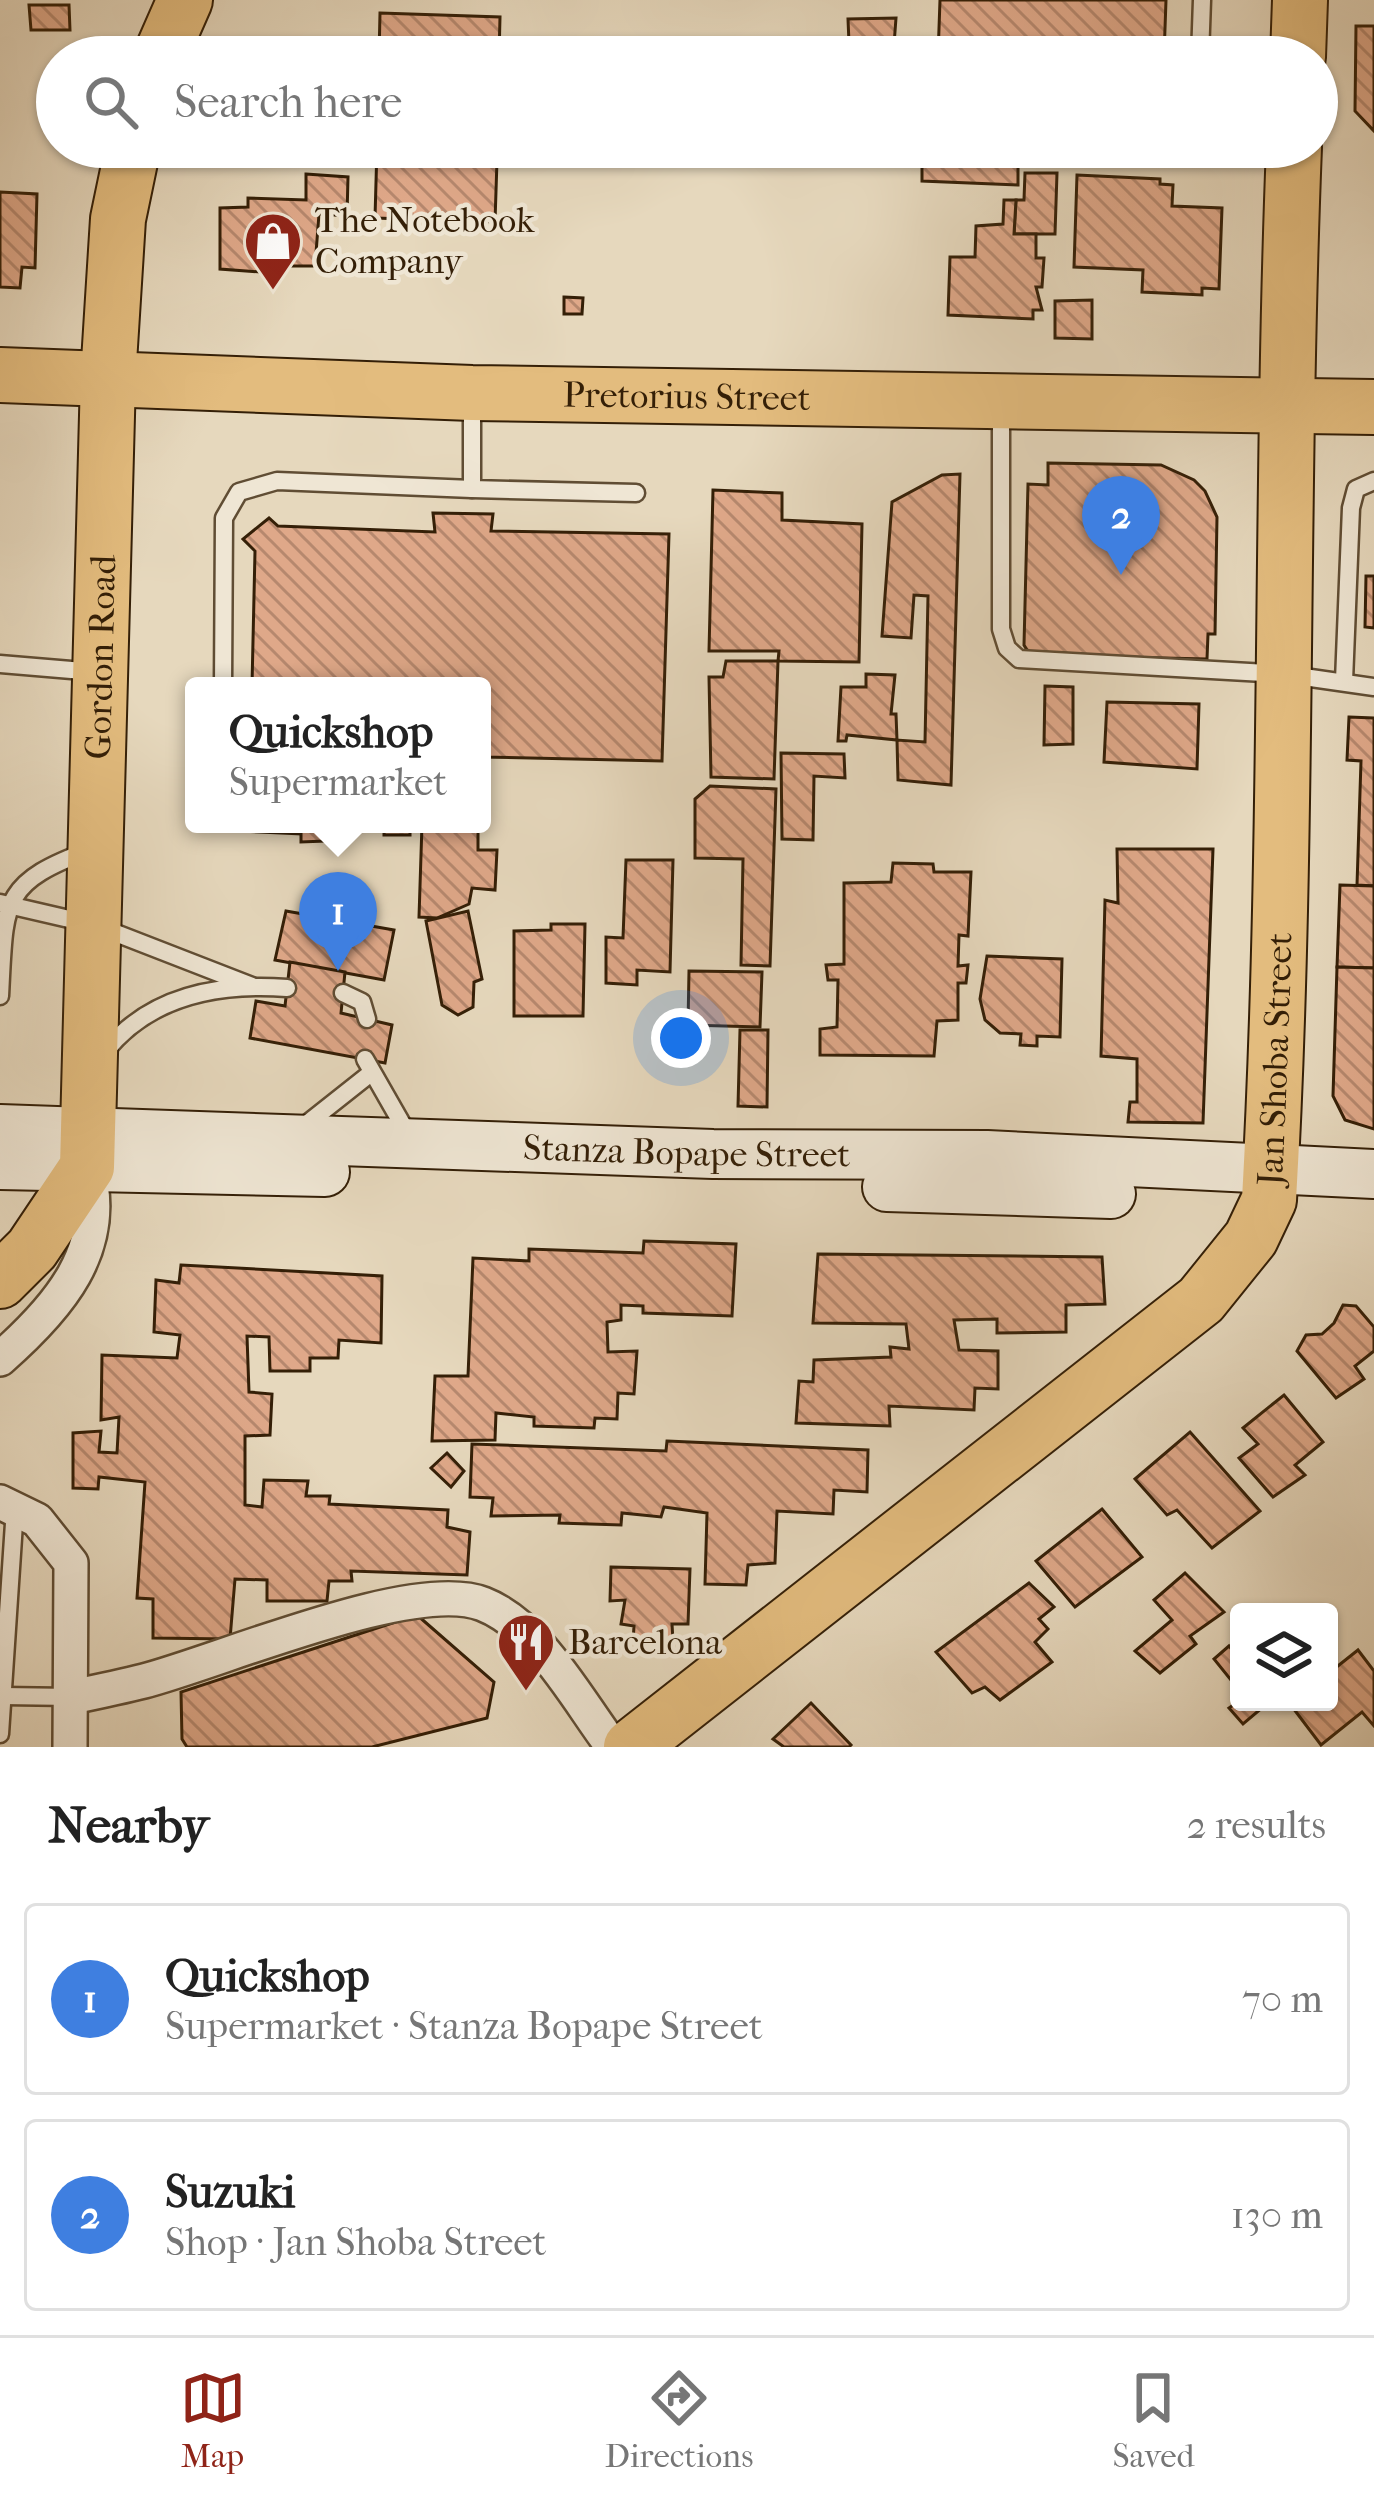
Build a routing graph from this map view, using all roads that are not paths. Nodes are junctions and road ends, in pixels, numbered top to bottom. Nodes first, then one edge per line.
1 (185, 0) edge
2 (1202, 0) edge
3 (1300, 0) edge
4 (169, 36) edge
5 (1203, 36) edge
6 (1299, 36) edge
7 (129, 168) edge
8 (1293, 168) edge
9 (0, 375) edge
10 (108, 378) junction
11 (472, 393) junction
12 (1000, 400) junction
13 (1284, 405) junction
14 (1374, 407) edge
15 (1374, 481) edge
16 (472, 488) junction
17 (636, 493) dead end
18 (0, 664) edge
19 (102, 673) junction
20 (1283, 674) junction
21 (223, 677) edge
22 (1344, 681) junction
23 (1374, 687) edge
24 (97, 847) junction
25 (3, 903) edge
26 (94, 925) junction
27 (252, 986) junction
28 (287, 988) dead end
29 (343, 994) dead end
30 (0, 996) edge
31 (367, 1019) dead end
32 (90, 1072) junction
33 (0, 1129) edge
34 (290, 1138) junction
35 (412, 1143) junction
36 (88, 1149) junction
37 (0, 1165) edge
38 (1374, 1174) edge
39 (1270, 1185) junction
40 (1374, 1202) edge
41 (0, 1280) edge
42 (0, 1359) edge
43 (8, 1505) edge
44 (2, 1696) edge
45 (71, 1697) junction
46 (0, 1734) edge
47 (70, 1747) edge
48 (613, 1747) edge
49 (631, 1747) edge

1 - 4 main road
2 - 5 lane
3 - 6 main road
7 - 10 main road, Gordon Road
8 - 13 main road, Jan Shoba Street
9 - 10 main road, Pretorius Street
10 - 11 main road, Pretorius Street
10 - 19 main road, Gordon Road
11 - 12 main road, Pretorius Street
11 - 16 lane
12 - 13 main road, Pretorius Street
12 - 20 lane
13 - 14 main road, Pretorius Street
13 - 20 main road, Jan Shoba Street
15 - 22 lane
16 - 17 lane
16 - 21 lane
18 - 19 lane
19 - 24 main road, Gordon Road
20 - 22 lane
20 - 39 main road, Jan Shoba Street
22 - 23 lane
24 - 25 lane
24 - 26 main road, Gordon Road
25 - 26 lane
25 - 30 lane
26 - 27 lane
26 - 32 main road, Gordon Road
27 - 28 lane
27 - 32 lane
29 - 31 lane
32 - 36 main road, Gordon Road
33 - 36 main road, Stanza Bopape Street
34 - 35 main road, Stanza Bopape Street
34 - 35 lane
34 - 36 main road, Stanza Bopape Street
35 - 39 main road, Stanza Bopape Street
36 - 37 main road, Stanza Bopape Street
36 - 39 main road, Stanza Bopape Street
36 - 41 main road
36 - 42 street, Gordon Road
38 - 39 main road, Stanza Bopape Street
39 - 40 main road, Stanza Bopape Street
39 - 49 main road, Jan Shoba Street
43 - 44 lane
43 - 45 street
44 - 45 lane
44 - 46 lane
45 - 47 street
45 - 48 street

